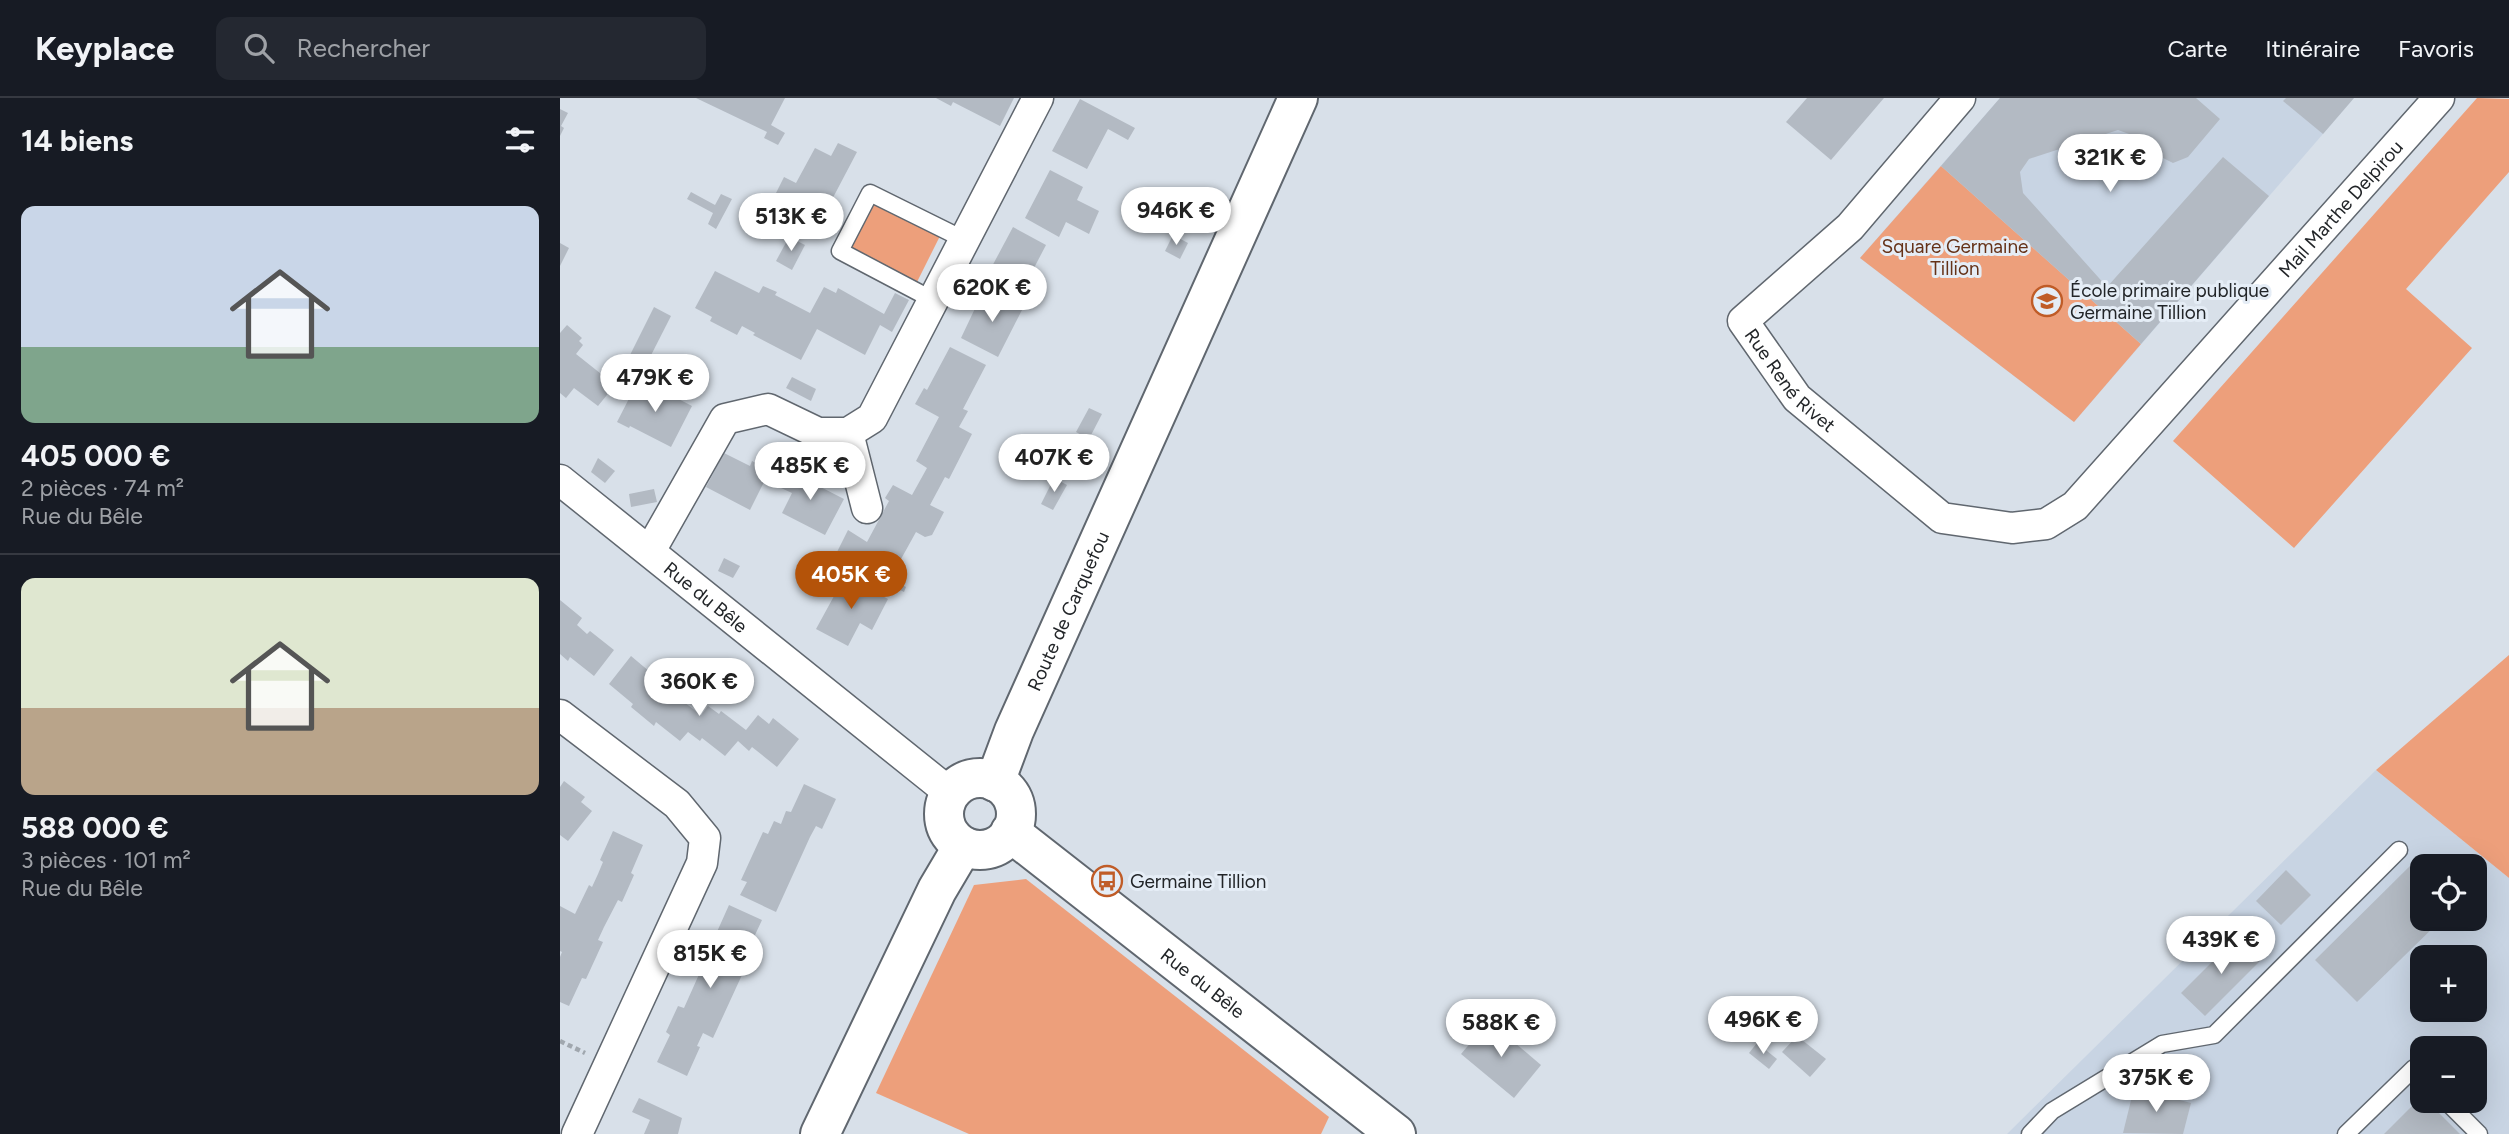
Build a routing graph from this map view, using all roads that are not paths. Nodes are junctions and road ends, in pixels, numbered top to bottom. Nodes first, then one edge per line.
1 (1038, 98) edge
2 (1298, 98) edge
3 (1960, 98) edge
4 (2439, 98) edge
5 (965, 240) junction
6 (933, 300) junction
7 (848, 433) junction
8 (560, 480) edge
9 (2075, 506) joint
10 (867, 508) dead end
11 (650, 551) junction
12 (560, 715) edge
13 (995, 782) junction
14 (950, 793) junction
15 (1010, 832) junction
16 (963, 846) junction
17 (2399, 850) dead end
18 (2410, 1072) edge
19 (2458, 1113) edge
20 (577, 1134) edge
21 (820, 1134) edge
22 (1396, 1134) edge
23 (2030, 1134) edge
24 (2346, 1134) edge
25 (2479, 1134) edge

1 - 5 street
2 - 13 main road, Route de Carquefou
3 - 9 street, Rue René Rivet
4 - 9 street, Mail Marthe Delpirou
5 - 6 street
5 - 6 lane
6 - 7 street
7 - 10 street
7 - 11 street
8 - 11 street, Rue du Bêle
11 - 14 street, Rue du Bêle
12 - 20 street
13 - 14 main road
13 - 15 main road
14 - 16 main road
15 - 16 main road
15 - 22 main road, Rue du Bêle
16 - 21 main road
17 - 23 lane
18 - 24 lane
19 - 25 lane

